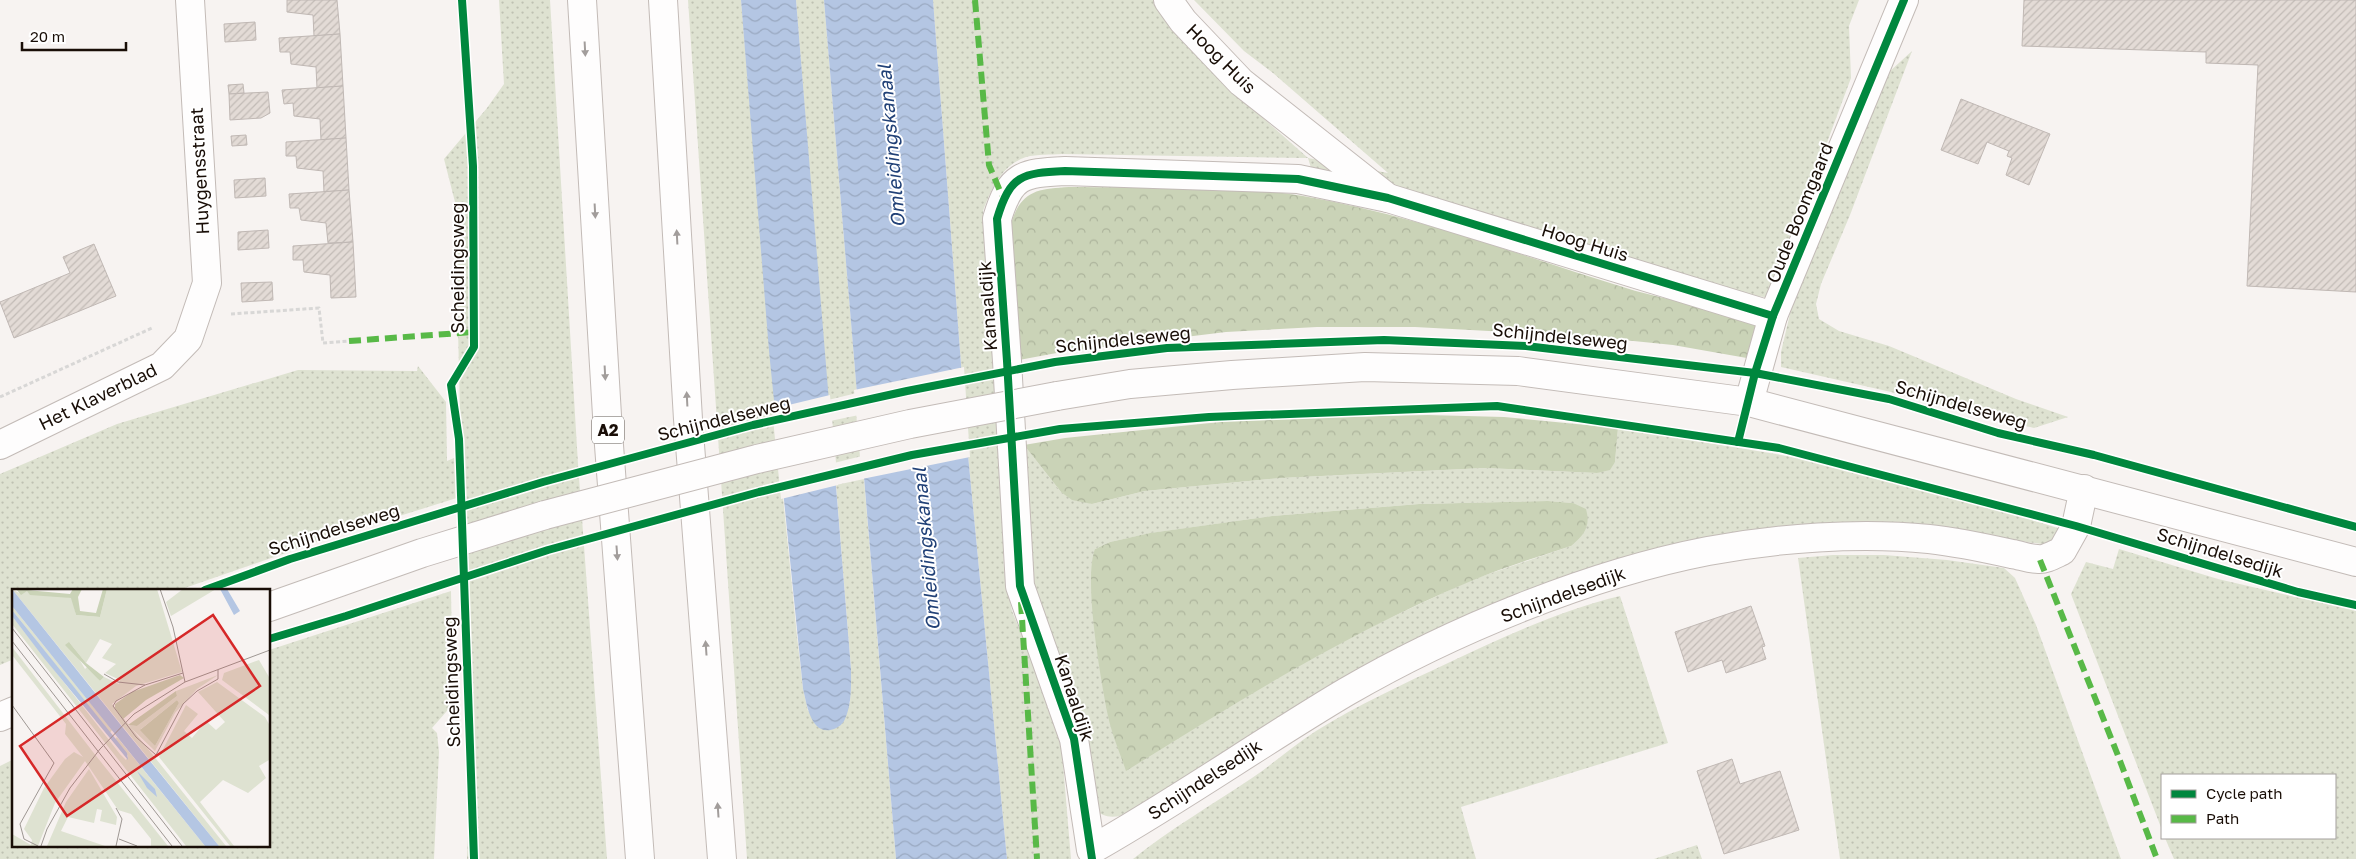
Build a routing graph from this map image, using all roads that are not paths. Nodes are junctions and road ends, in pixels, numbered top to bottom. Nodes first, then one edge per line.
1 (190, 0) edge
2 (582, 0) edge
3 (663, 0) edge
4 (1168, 0) edge
5 (1904, 0) edge
6 (1388, 198) junction
7 (1773, 316) junction
8 (192, 327) joint
9 (1749, 402) junction
10 (0, 445) edge
11 (2084, 489) junction
12 (2356, 562) edge
13 (270, 608) edge
14 (12, 712) edge
15 (0, 717) edge
16 (1091, 850) joint
17 (640, 859) edge
18 (722, 859) edge

1 - 8 main road, Huygensstraat
2 -> 17 main road, A2
18 -> 3 main road
4 - 6 main road, Hoog Huis
5 - 7 main road, Oude Boomgaard
6 - 7 main road, Hoog Huis
6 - 16 main road, Kanaaldijk
7 - 9 main road, Oude Boomgaard
8 - 10 main road, Het Klaverblad
9 - 11 main road
9 - 13 main road, bridge
11 - 12 main road, Schijndelsedijk
11 - 16 main road, Schijndelsedijk
14 - 15 main road

